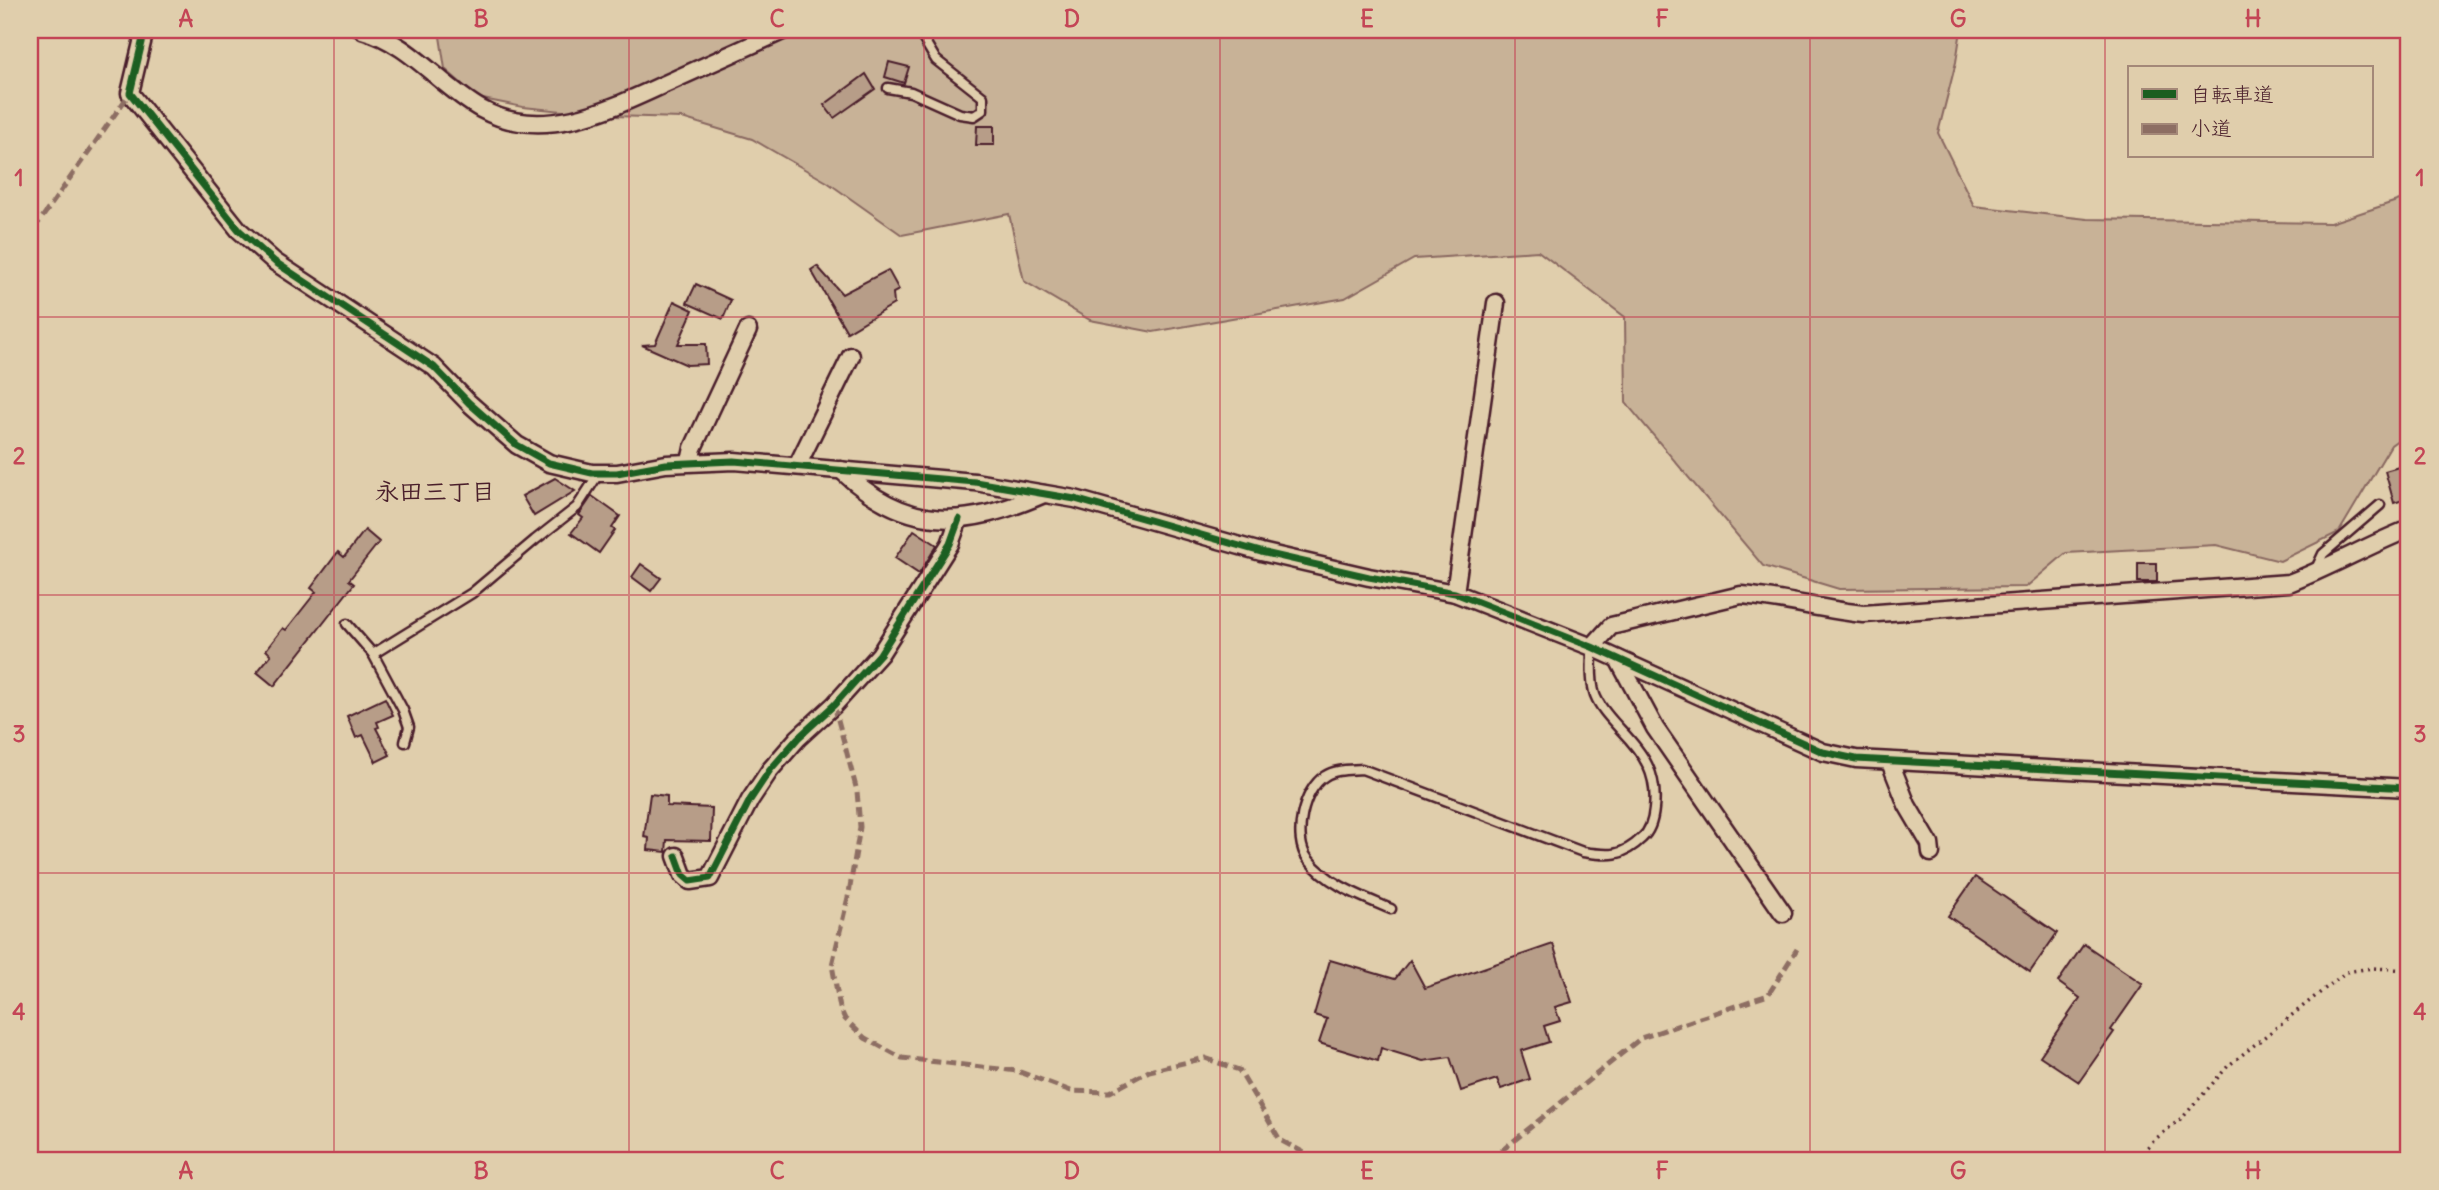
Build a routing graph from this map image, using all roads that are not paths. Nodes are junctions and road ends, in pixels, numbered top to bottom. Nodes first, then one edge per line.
1 (145, 30) edge
2 (362, 30) edge
3 (785, 30) edge
4 (918, 30) edge
5 (888, 88) dead end
6 (1496, 303) dead end
7 (748, 330) dead end
8 (851, 356) dead end
9 (690, 462) junction
10 (797, 466) junction
11 (841, 470) junction
12 (599, 473) junction
13 (1044, 494) junction
14 (2381, 505) dead end
15 (959, 519) junction
16 (2409, 529) edge
17 (2314, 574) junction
18 (1455, 593) junction
19 (346, 624) dead end
20 (1592, 647) junction
21 (373, 654) junction
22 (1618, 659) junction
23 (405, 742) dead end
24 (1890, 762) junction
25 (2409, 788) edge
26 (1931, 853) dead end
27 (677, 856) dead end
28 (1391, 909) dead end
29 (1783, 914) dead end

1 - 12 street
2 - 3 street
4 - 5 lane
6 - 18 street
7 - 9 street
8 - 10 street
9 - 10 street
9 - 12 street
10 - 11 street
11 - 13 street
11 - 15 street
12 - 21 lane
13 - 15 street
13 - 18 street
14 - 17 lane
15 - 27 street
16 - 17 street
17 - 20 street
18 - 20 street
19 - 21 lane
20 - 22 street
20 - 28 lane
21 - 23 lane
22 - 24 street
22 - 29 street
24 - 25 street
24 - 26 street

